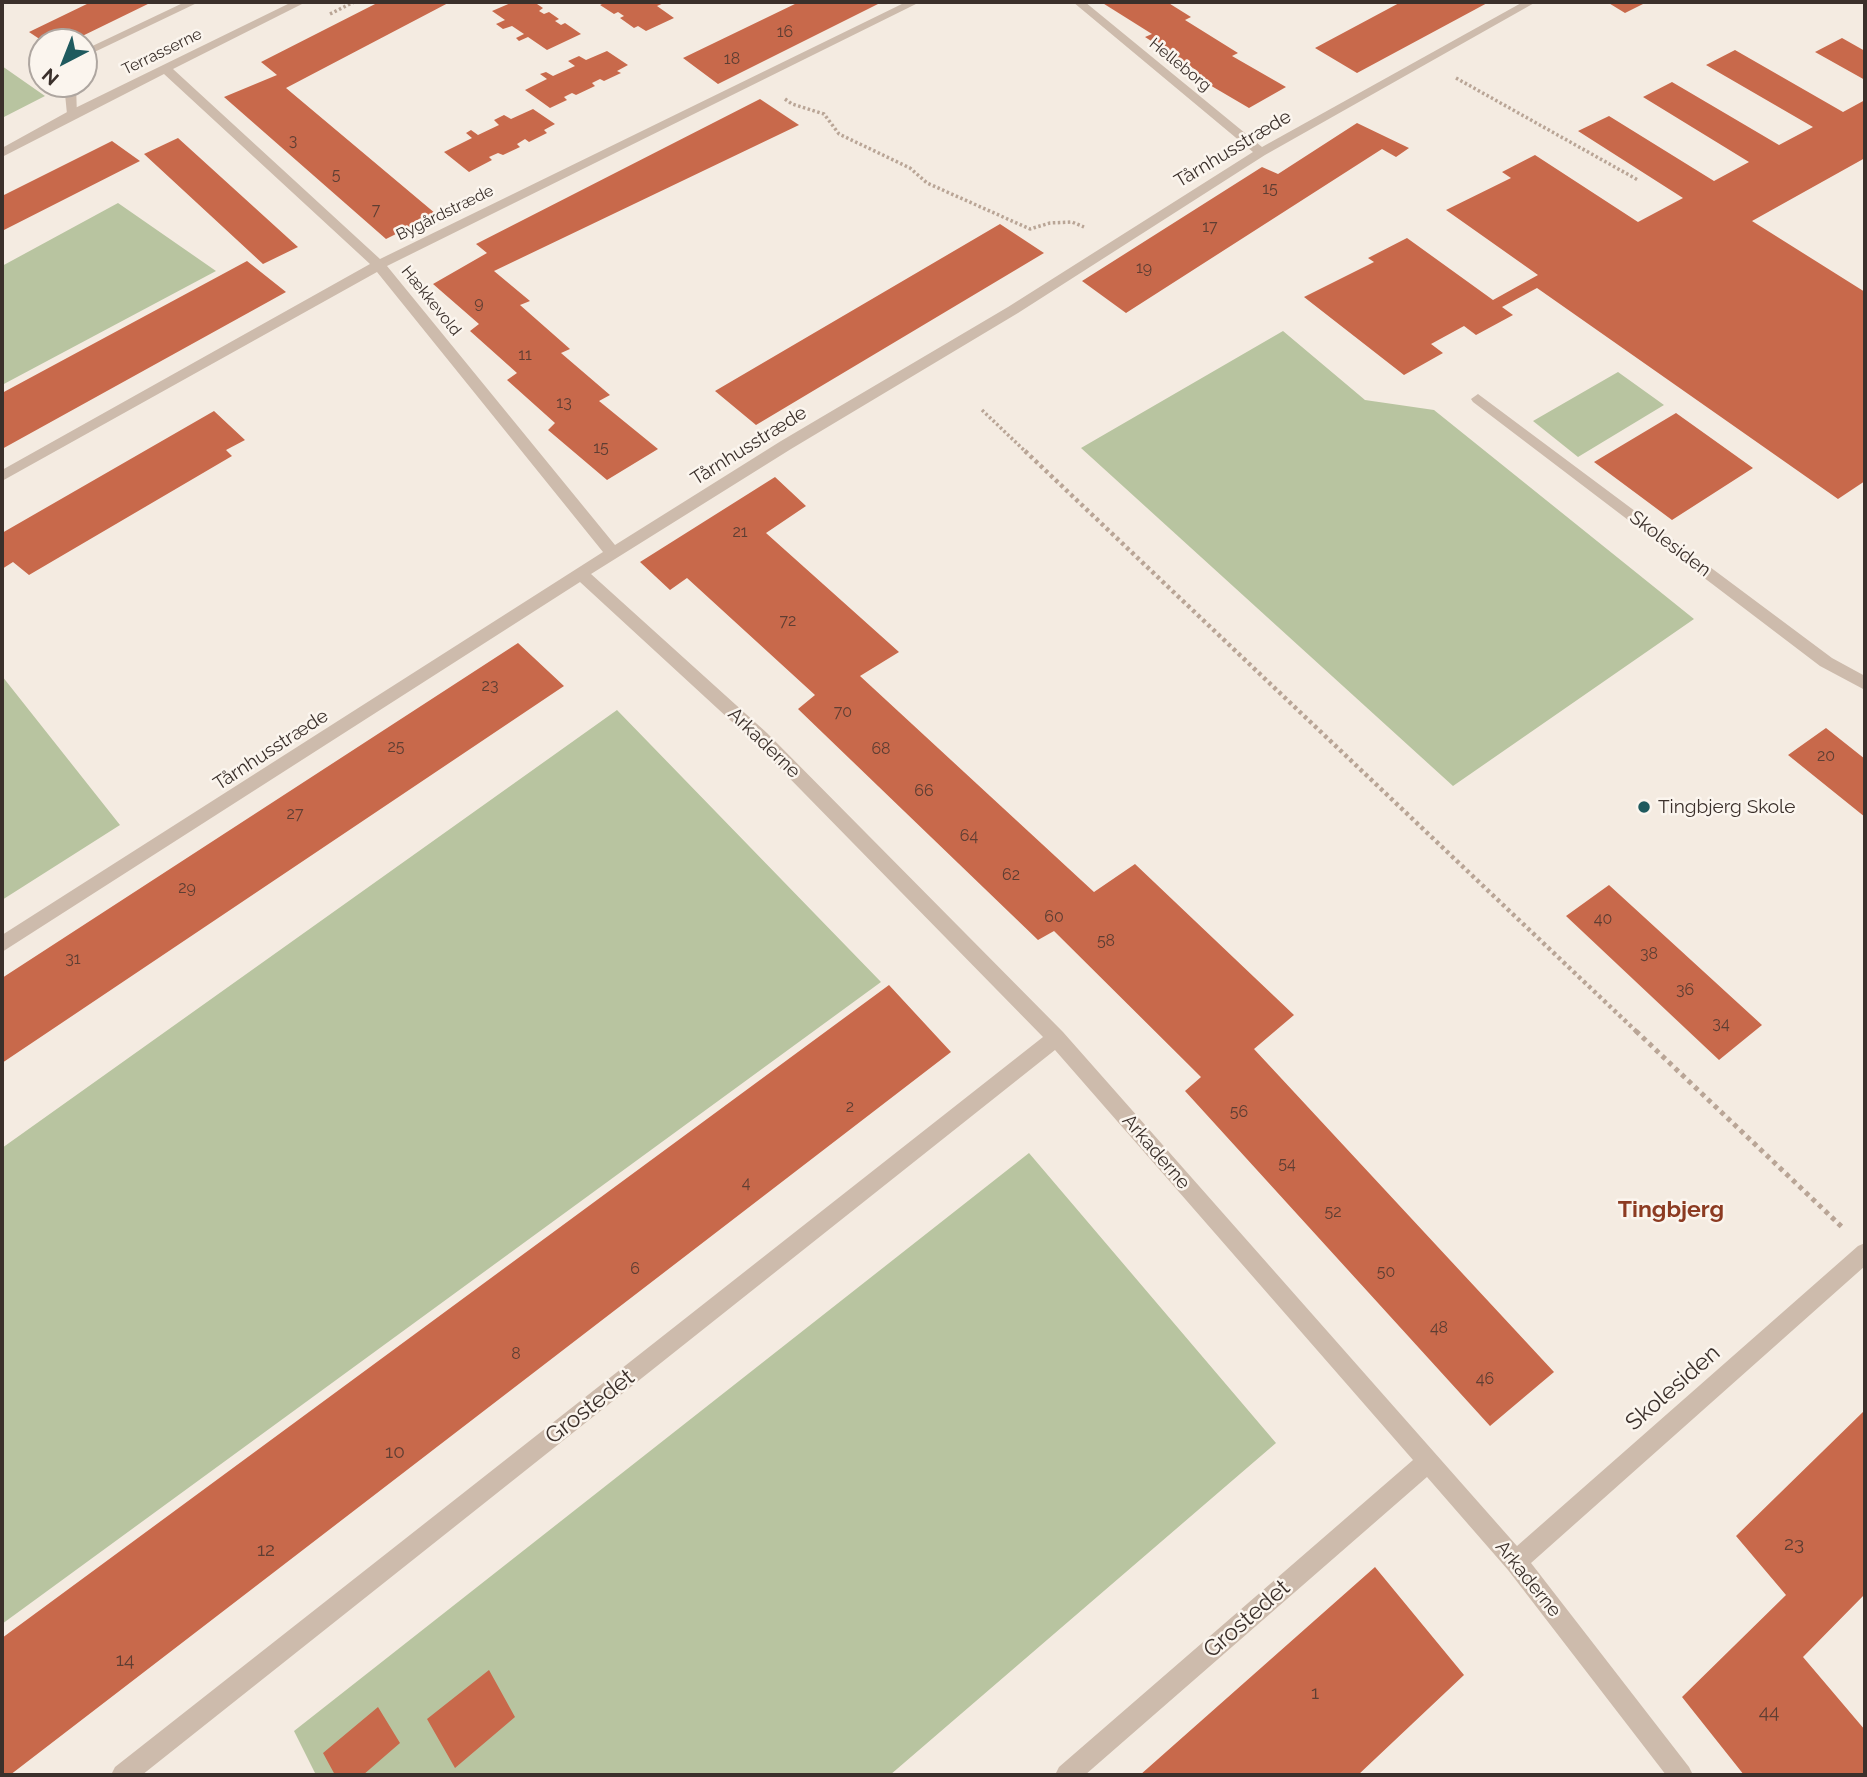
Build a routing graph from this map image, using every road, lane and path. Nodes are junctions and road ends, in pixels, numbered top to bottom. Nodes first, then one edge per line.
1 (193, 2) edge
2 (300, 2) edge
3 (914, 2) edge
4 (1078, 2) edge
5 (1531, 2) edge
6 (98, 47) edge
7 (1424, 61) junction
8 (164, 68) junction
9 (761, 78) junction
10 (71, 98) edge
11 (73, 114) junction
12 (1261, 152) junction
13 (2, 153) edge
14 (1638, 180) dead end
15 (1122, 241) junction
16 (379, 265) junction
17 (1478, 399) dead end
18 (982, 410) dead end
19 (2, 476) edge
20 (613, 553) junction
21 (581, 574) junction
22 (1865, 684) edge
23 (2, 944) edge
24 (1056, 1038) junction
25 (1845, 1230) dead end
26 (1865, 1253) edge
27 (1427, 1462) junction
28 (1517, 1562) junction
29 (123, 1775) edge
30 (1067, 1775) edge
31 (1681, 1775) edge

1 - 6 street
2 - 8 street, Terrasserne
3 - 9 street, Bygårdstræde
4 - 12 street, Helleborg
5 - 7 street, Tårnhusstræde
7 - 12 street, Tårnhusstræde
7 - 14 path
8 - 11 street, Terrasserne
8 - 16 street, Hækkevold
9 - 15 path
9 - 16 street, Bygårdstræde
10 - 11 street
11 - 13 street, Terrasserne
12 - 15 street, Tårnhusstræde
15 - 20 street, Tårnhusstræde
16 - 19 street, Bygårdstræde
16 - 20 street, Hækkevold
17 - 22 street, Skolesiden
18 - 25 path
20 - 21 street, Tårnhusstræde
21 - 23 street, Tårnhusstræde
21 - 24 street, Arkaderne
24 - 27 street, Arkaderne
24 - 29 street, Grostedet
26 - 28 street, Skolesiden
27 - 28 street, Arkaderne
27 - 30 street, Grostedet
28 - 31 street, Arkaderne

